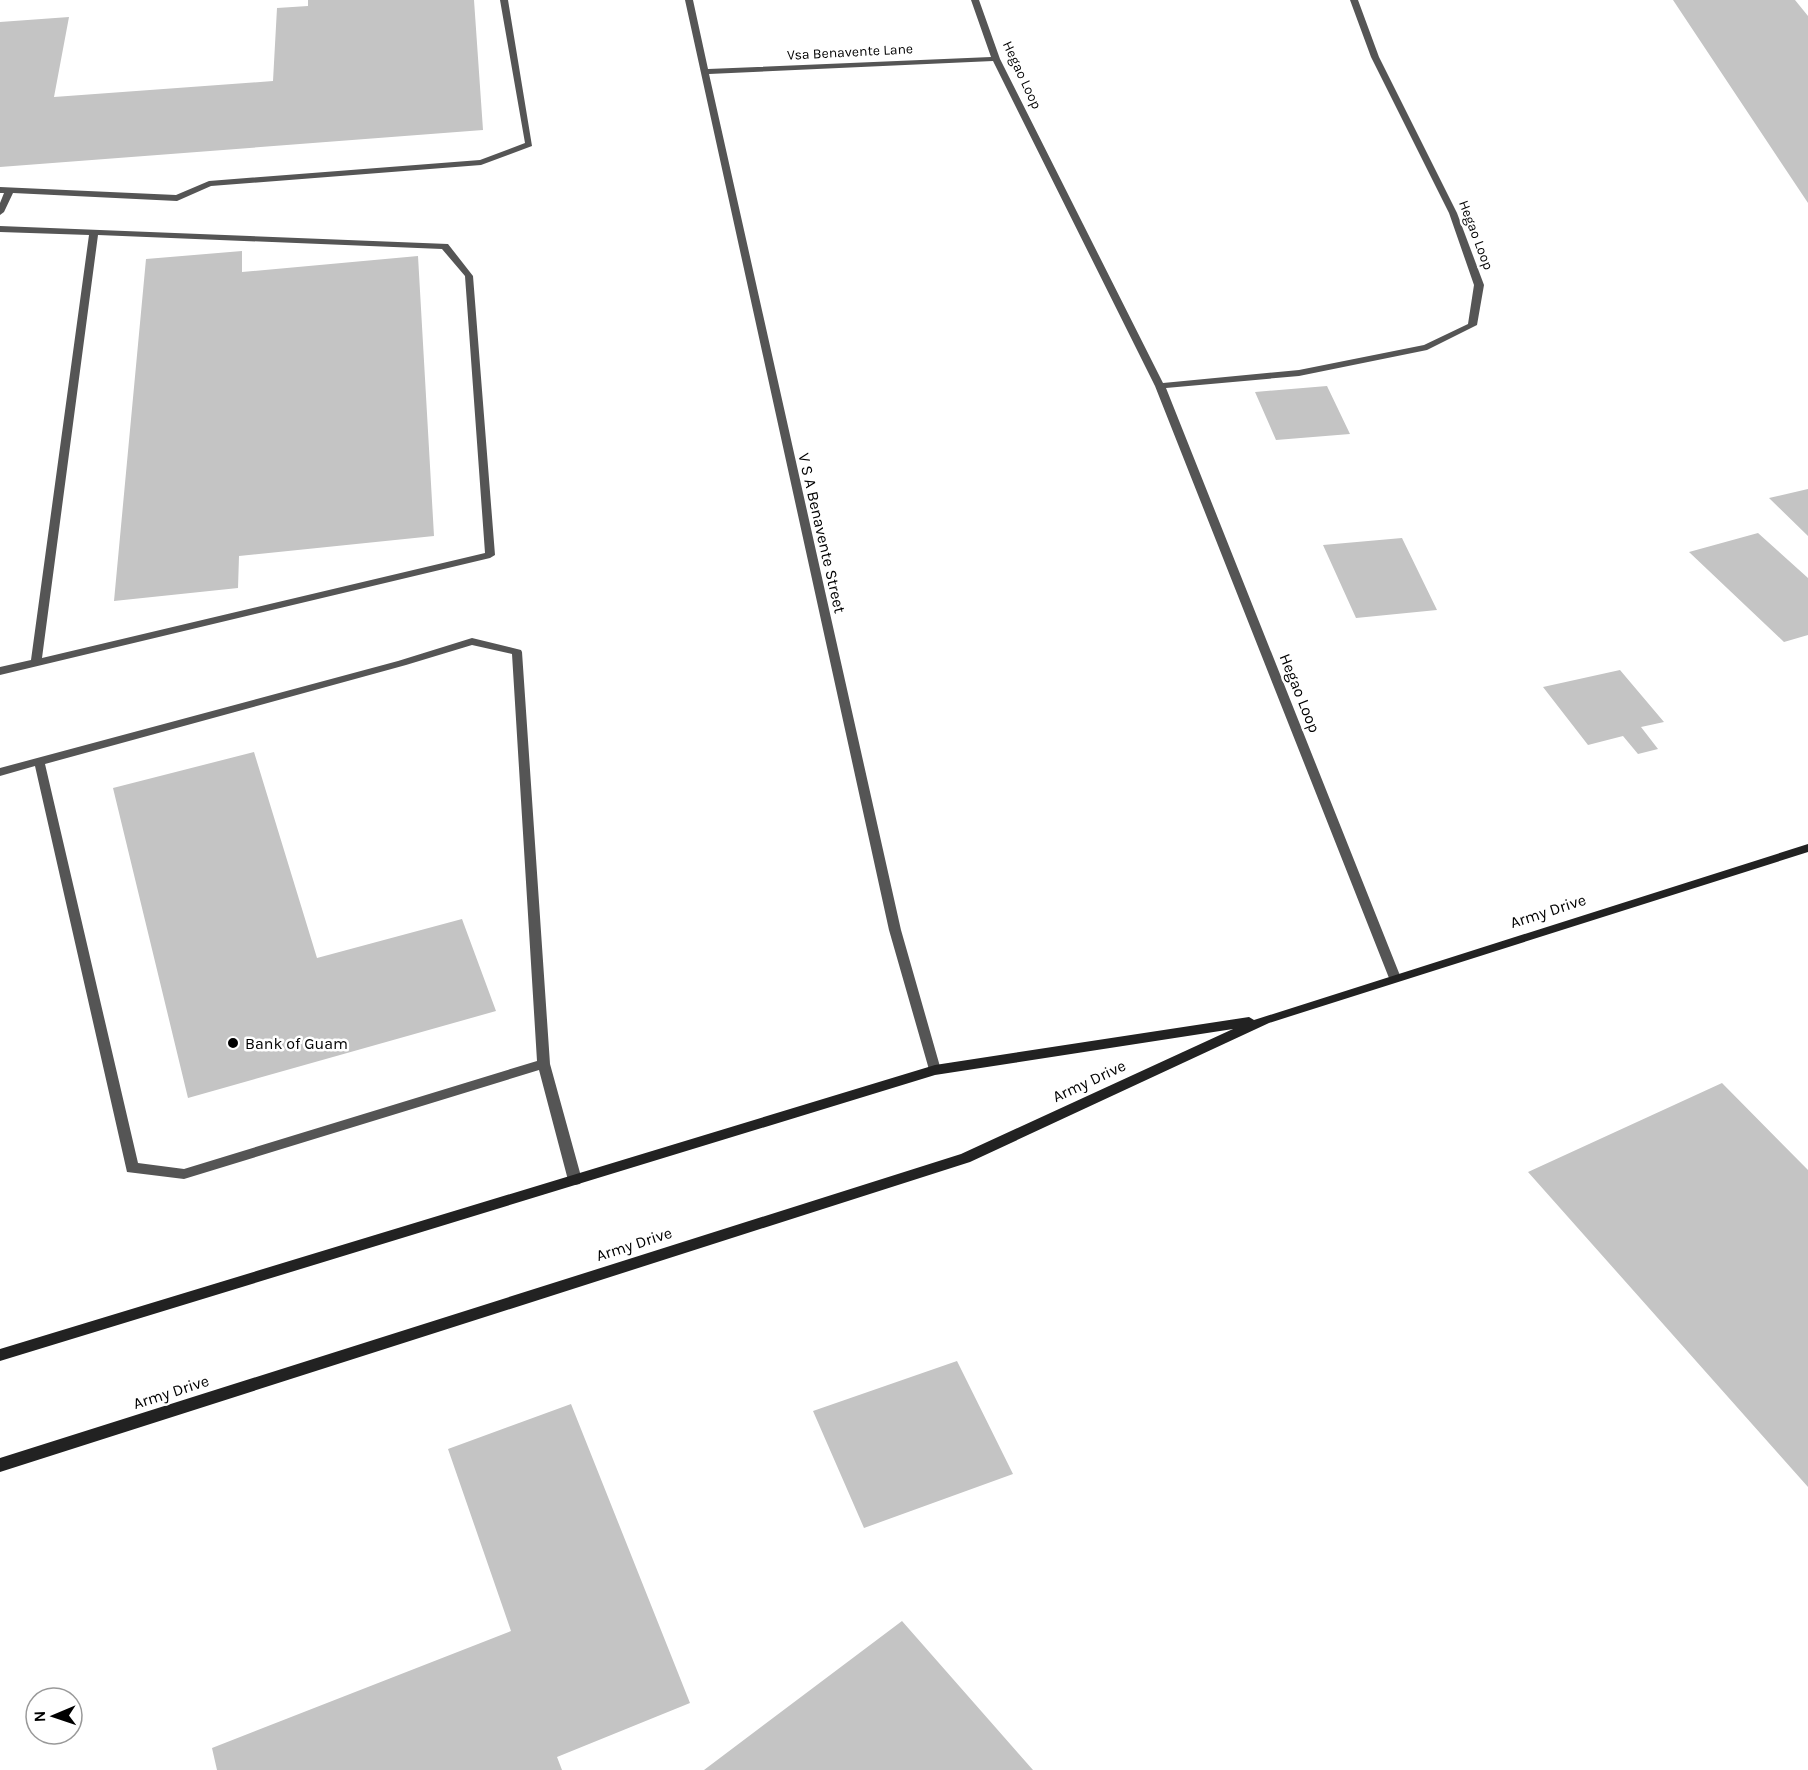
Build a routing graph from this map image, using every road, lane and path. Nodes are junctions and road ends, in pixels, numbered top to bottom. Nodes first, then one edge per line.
1 (504, 0) edge
2 (689, 0) edge
3 (975, 0) edge
4 (1353, 0) edge
5 (996, 59) junction
6 (704, 72) junction
7 (0, 190) edge
8 (10, 190) junction
9 (0, 212) edge
10 (0, 229) edge
11 (94, 232) junction
12 (1160, 386) junction
13 (36, 663) junction
14 (0, 671) edge
15 (39, 761) junction
16 (0, 772) edge
17 (1808, 848) edge
18 (1395, 978) junction
19 (1265, 1020) junction
20 (544, 1064) junction
21 (935, 1070) junction
22 (575, 1180) junction
23 (0, 1355) edge
24 (0, 1465) edge

1 - 8 street
2 - 6 street, V S A Benavente Street
3 - 5 street, Hegao Loop
4 - 12 street, Hegao Loop
5 - 6 street, Vsa Benavente Lane
5 - 12 street, Hegao Loop
6 - 21 street, V S A Benavente Street
7 - 8 street
8 - 9 street
10 - 11 street
11 - 13 street
11 - 13 street
12 - 18 street, Hegao Loop
13 - 14 street
15 - 16 street
15 - 20 street
15 - 20 street
17 - 18 main road, Army Drive
18 - 19 main road, Army Drive
19 - 21 main road, Army Drive
19 - 24 main road, Army Drive
20 - 22 street
21 - 22 main road, Army Drive
22 - 23 main road, Army Drive

